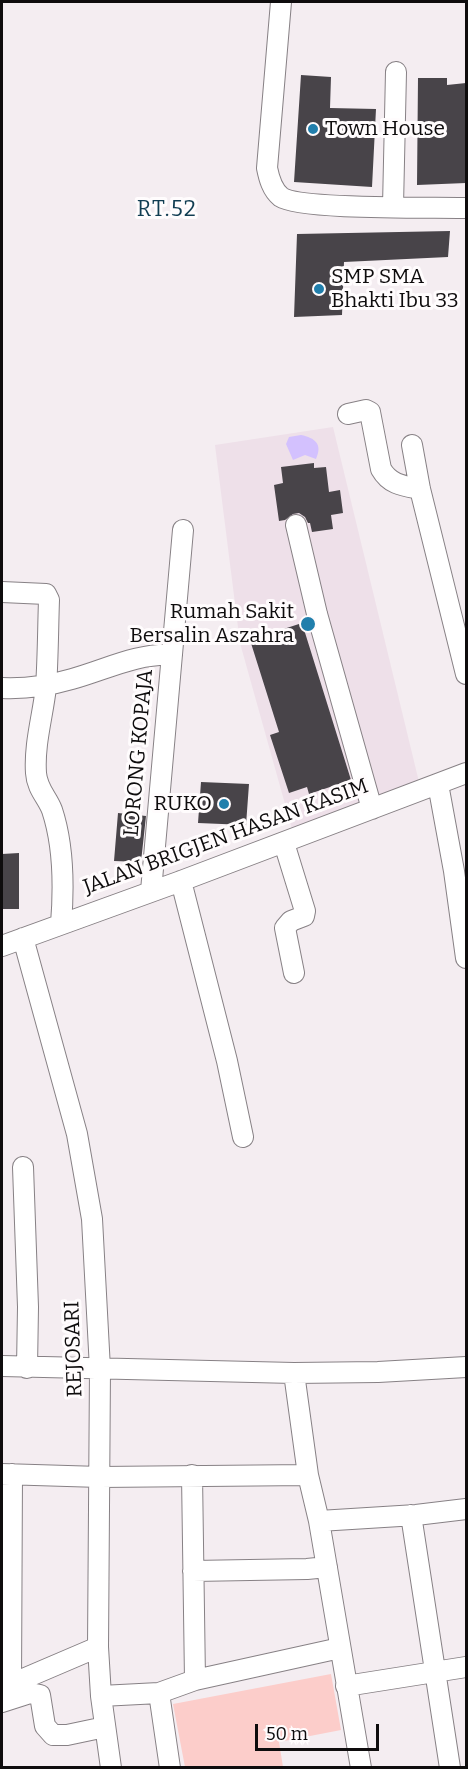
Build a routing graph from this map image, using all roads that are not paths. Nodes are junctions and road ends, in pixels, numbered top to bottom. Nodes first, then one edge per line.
1 (281, 2) edge
2 (396, 72) dead end
3 (393, 206) junction
4 (466, 208) edge
5 (348, 414) dead end
6 (412, 446) dead end
7 (420, 489) junction
8 (296, 525) dead end
9 (183, 530) dead end
10 (2, 592) edge
11 (172, 655) junction
12 (466, 674) edge
13 (46, 686) junction
14 (2, 688) edge
15 (466, 773) edge
16 (438, 784) junction
17 (372, 809) junction
18 (284, 843) junction
19 (181, 881) junction
20 (151, 891) junction
21 (61, 924) junction
22 (23, 938) junction
23 (2, 946) edge
24 (466, 958) edge
25 (294, 973) dead end
26 (243, 1137) dead end
27 (23, 1167) dead end
28 (2, 1366) edge
29 (466, 1367) edge
30 (27, 1368) junction
31 (100, 1369) junction
32 (294, 1373) junction
33 (7, 1474) edge
34 (192, 1475) junction
35 (308, 1475) junction
36 (100, 1477) junction
37 (466, 1509) edge
38 (411, 1515) junction
39 (319, 1521) junction
40 (327, 1567) junction
41 (193, 1571) junction
42 (98, 1647) junction
43 (340, 1648) junction
44 (466, 1667) edge
45 (435, 1672) junction
46 (195, 1680) junction
47 (6, 1686) edge
48 (346, 1686) junction
49 (159, 1693) junction
50 (100, 1696) junction
51 (2, 1702) edge
52 (105, 1727) junction
53 (111, 1767) edge
54 (170, 1767) edge
55 (361, 1767) edge
56 (450, 1767) edge

1 - 3 street
2 - 3 street
3 - 4 street
5 - 7 street
6 - 7 street
7 - 12 street
8 - 17 street
9 - 11 street, LORONG KOPAJA
10 - 13 street
11 - 13 street, LORONG KOPAJA
11 - 20 street, LORONG KOPAJA
13 - 14 street, LORONG KOPAJA
13 - 21 street
15 - 16 street, JALAN BRIGJEN HASAN KASIM
16 - 17 street, JALAN BRIGJEN HASAN KASIM
16 - 24 street
17 - 18 street, JALAN BRIGJEN HASAN KASIM
18 - 19 street, JALAN BRIGJEN HASAN KASIM
18 - 25 street
19 - 20 street, JALAN BRIGJEN HASAN KASIM
19 - 26 street
20 - 21 street, JALAN BRIGJEN HASAN KASIM
21 - 22 street, JALAN BRIGJEN HASAN KASIM
22 - 23 street, JALAN BRIGJEN HASAN KASIM
22 - 31 street, REJOSARI
27 - 30 street
28 - 30 street
29 - 32 street
30 - 31 street
31 - 32 street
31 - 36 street, REJOSARI
32 - 35 street
33 - 36 street
33 - 47 street
34 - 35 street
34 - 36 street
34 - 41 street
35 - 39 street
36 - 42 street, REJOSARI
37 - 38 street
38 - 39 street
38 - 45 street
39 - 40 street
40 - 41 street
40 - 43 street
41 - 46 street
42 - 47 street
42 - 50 street, REJOSARI
43 - 46 street
43 - 48 street
44 - 45 street
45 - 48 street
45 - 56 street
46 - 49 street
48 - 55 street
49 - 50 street
49 - 54 street
50 - 52 street, REJOSARI
51 - 52 street
52 - 53 street, REJOSARI

